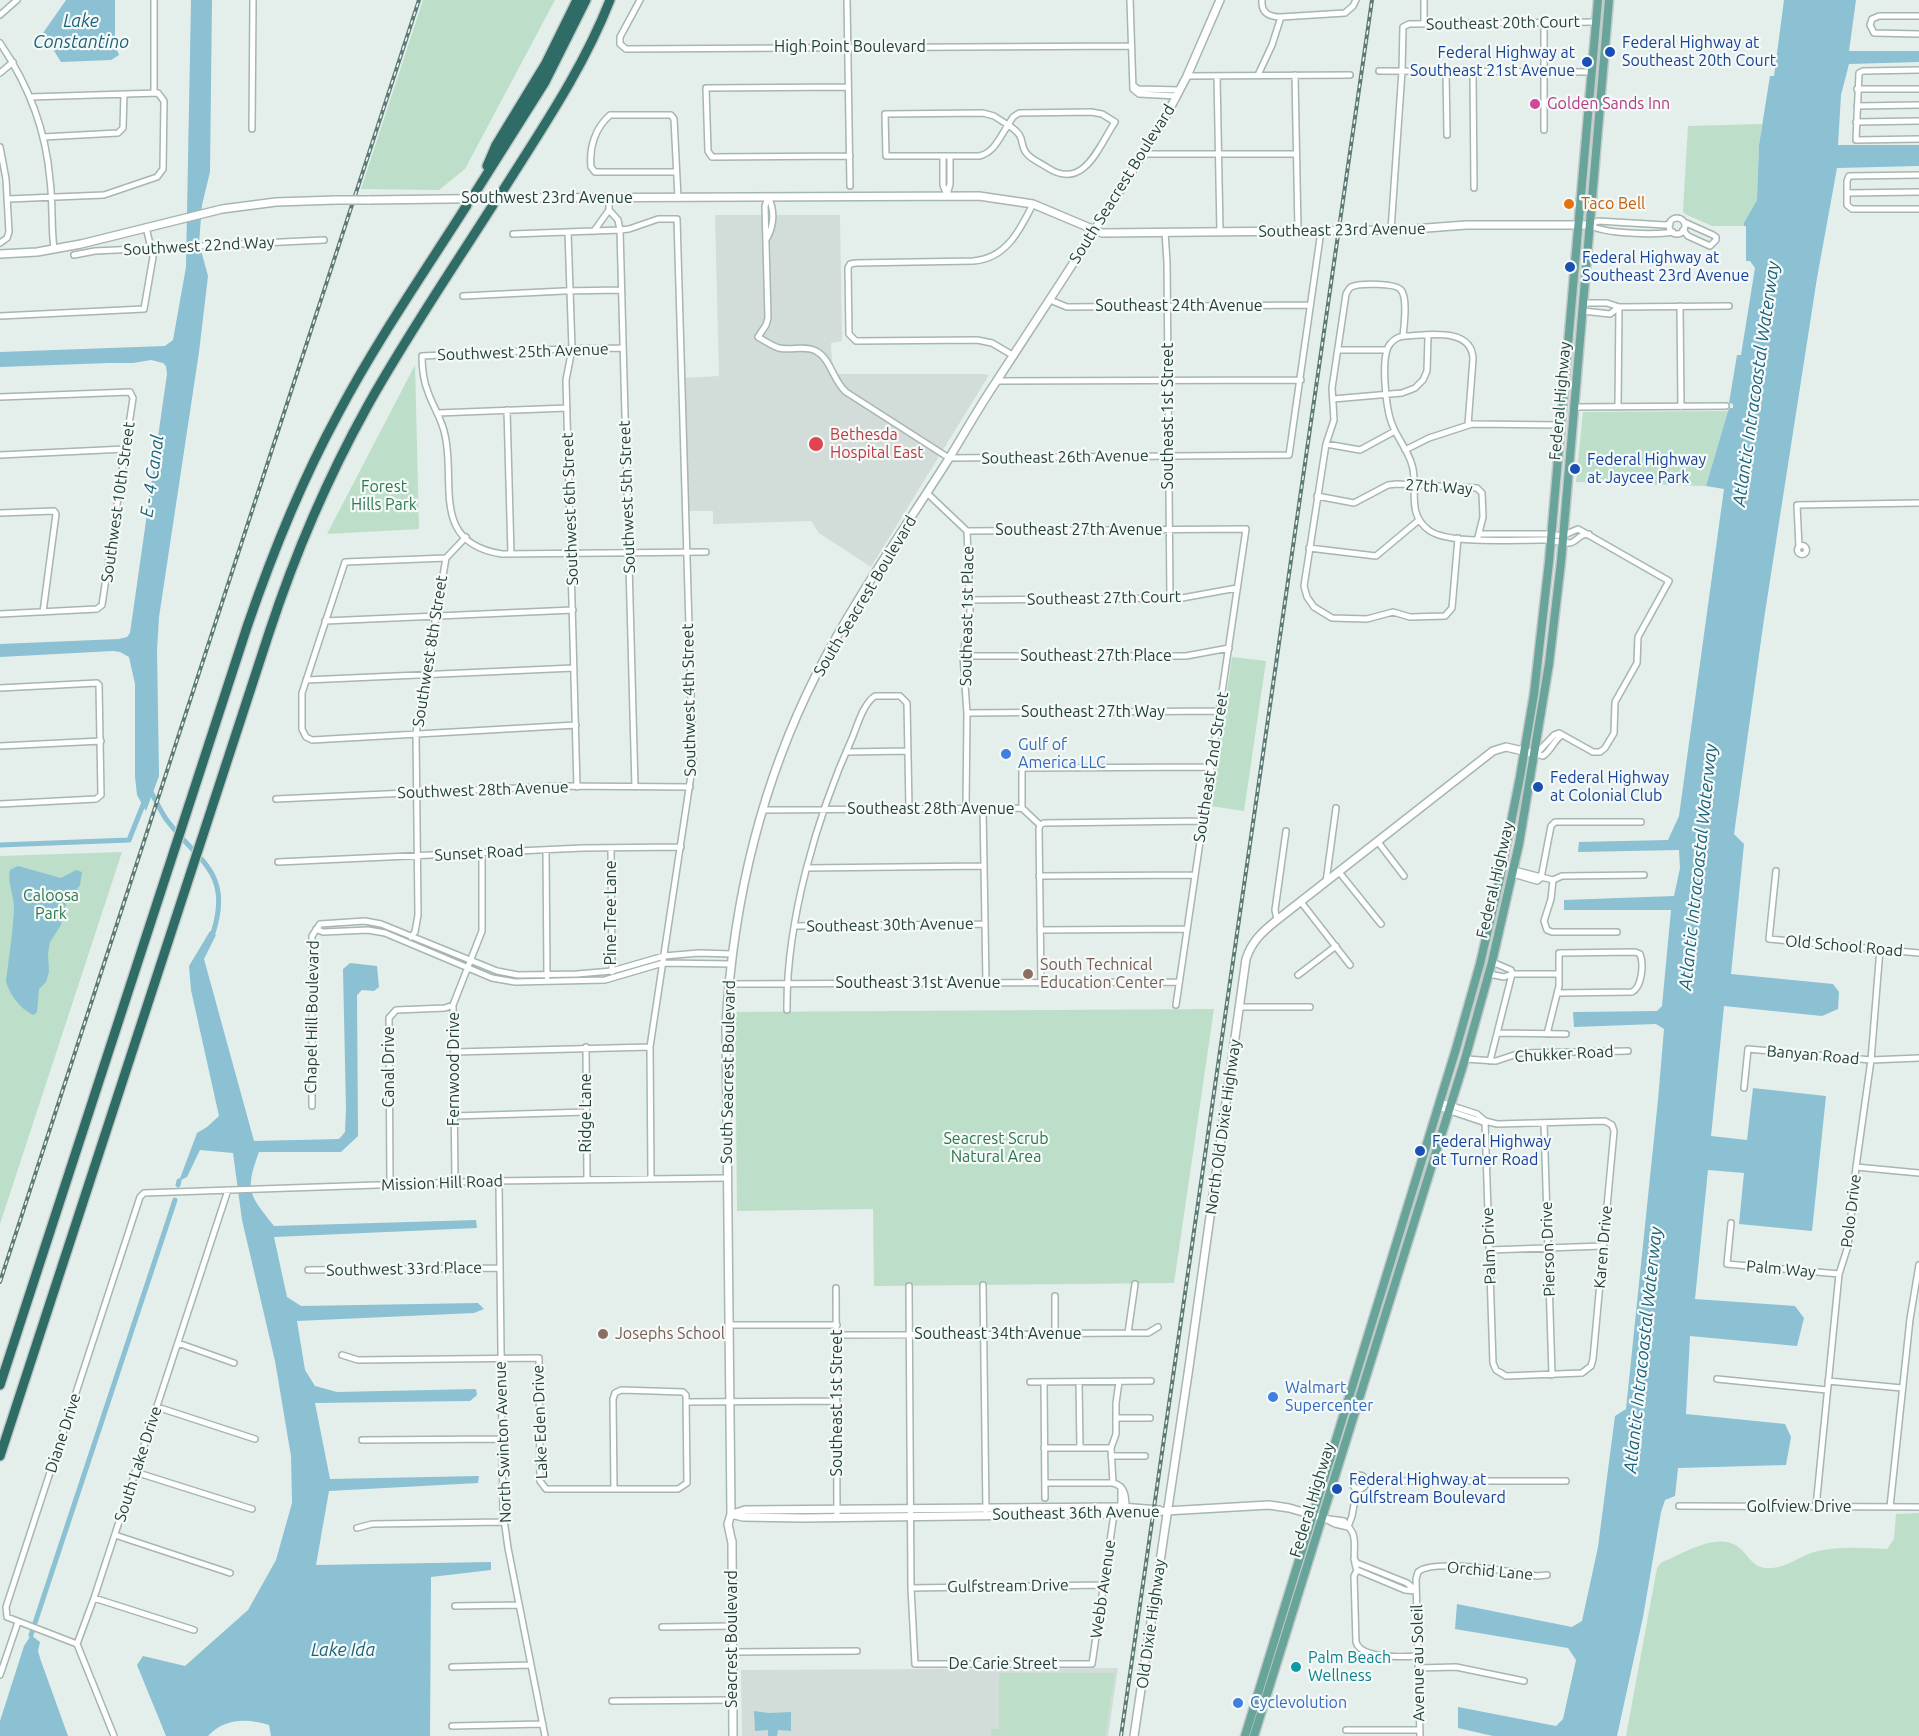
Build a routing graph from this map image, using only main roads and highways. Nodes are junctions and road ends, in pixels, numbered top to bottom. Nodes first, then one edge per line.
1 (577, 0) edge
2 (586, 0) edge
3 (610, 0) edge
4 (1598, 0) edge
5 (1609, 0) edge
6 (1593, 62) junction
7 (1604, 69) junction
8 (1592, 72) junction
9 (1599, 127) junction
10 (501, 192) dead end
11 (467, 205) dead end
12 (494, 205) dead end
13 (1572, 294) junction
14 (1583, 307) junction
15 (1566, 372) junction
16 (1561, 425) junction
17 (1573, 426) junction
18 (1568, 475) junction
19 (1505, 854) junction
20 (1513, 872) junction
21 (1500, 878) junction
22 (1507, 899) junction
23 (1399, 1234) junction
24 (1375, 1312) junction
25 (1386, 1314) junction
26 (1370, 1368) junction
27 (1357, 1371) junction
28 (0, 1385) edge
29 (1363, 1390) junction
30 (0, 1456) edge
31 (1318, 1516) junction
32 (1270, 1656) junction
33 (1273, 1677) junction
34 (1263, 1679) junction
35 (1268, 1692) junction
36 (1245, 1736) edge
37 (1254, 1736) edge

1 - 2 highway
3 - 10 highway
4 - 6 main road, Federal Highway
5 - 7 main road, Federal Highway
6 - 7 main road
6 - 8 main road, Federal Highway
7 - 9 main road, Federal Highway
8 - 9 main road
8 - 13 main road, Federal Highway
9 - 14 main road, Federal Highway
11 - 28 highway
12 - 30 highway
13 - 14 main road
13 - 15 main road, Federal Highway
14 - 17 main road, Federal Highway
15 - 16 main road, Federal Highway
15 - 17 main road
16 - 18 main road
16 - 19 main road, Federal Highway
17 - 18 main road, Federal Highway
18 - 20 main road, Federal Highway
19 - 20 main road
19 - 21 main road, Federal Highway
20 - 22 main road, Federal Highway
21 - 22 main road
21 - 23 main road, Federal Highway
22 - 25 main road, Federal Highway
23 - 24 main road, Federal Highway
23 - 25 main road
24 - 26 main road
24 - 27 main road, Federal Highway
25 - 26 main road, Federal Highway
26 - 29 main road, Federal Highway
27 - 29 main road
27 - 31 main road, Federal Highway
29 - 31 main road, Federal Highway
31 - 32 main road, Federal Highway
31 - 33 main road, Federal Highway
32 - 33 main road
32 - 34 main road, Federal Highway
33 - 35 main road, Federal Highway
34 - 35 main road
34 - 36 main road, Federal Highway
35 - 37 main road, Federal Highway

